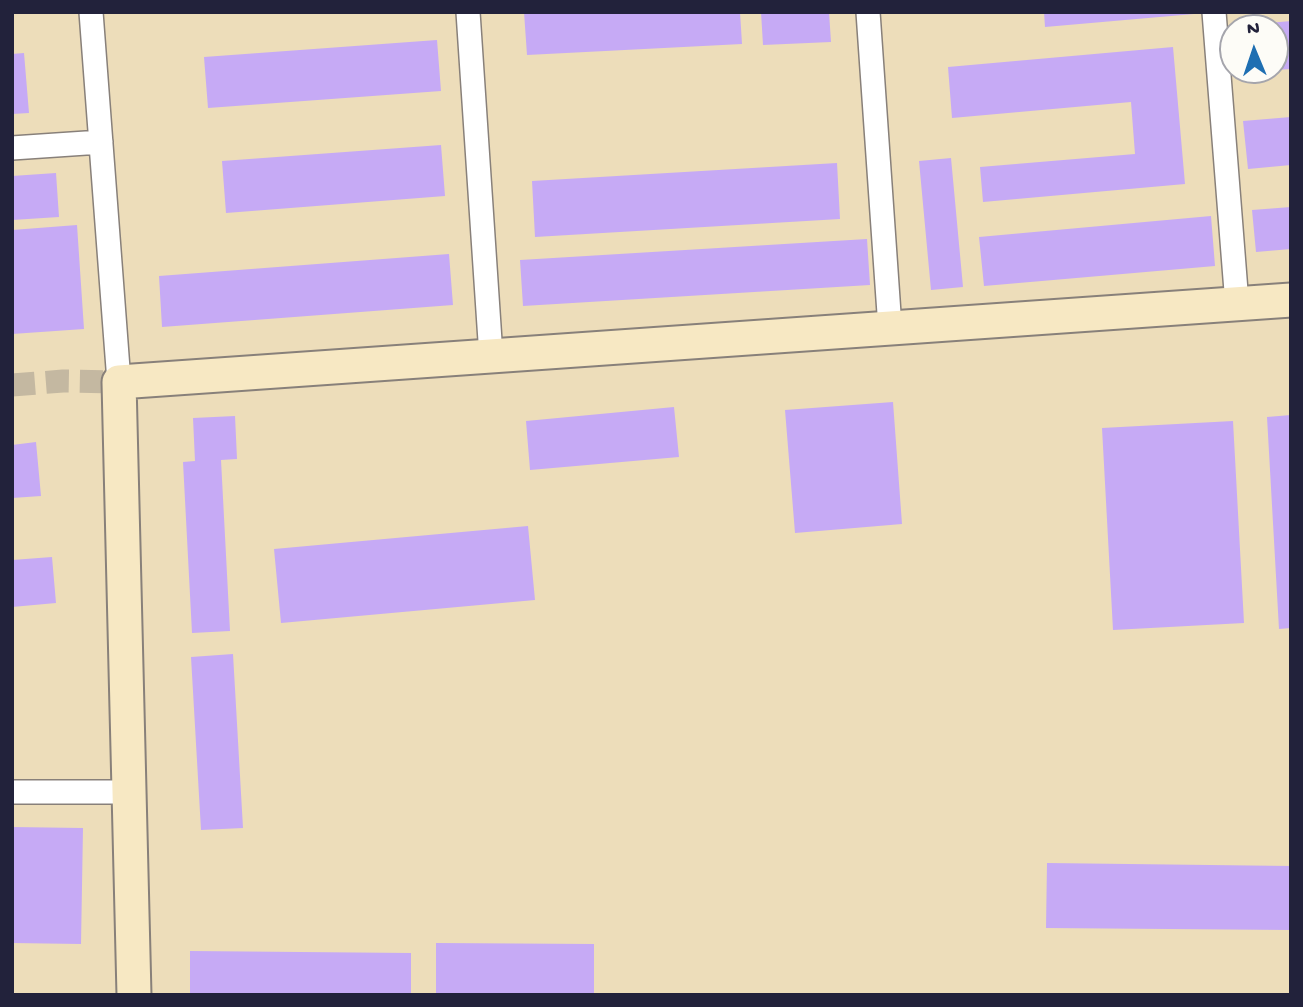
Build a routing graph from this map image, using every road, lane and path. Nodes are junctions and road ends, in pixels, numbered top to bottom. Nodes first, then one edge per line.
1 (91, 12) edge
2 (468, 12) edge
3 (869, 12) edge
4 (1214, 12) edge
5 (101, 142) junction
6 (12, 148) edge
7 (1291, 300) edge
8 (1237, 304) junction
9 (890, 328) junction
10 (491, 356) junction
11 (119, 382) junction
12 (12, 792) edge
13 (129, 792) junction
14 (134, 995) edge

1 - 5 street
2 - 10 street
3 - 9 street
4 - 8 street
5 - 6 street
5 - 11 street
7 - 8 street
8 - 9 street
9 - 10 street
10 - 11 street
11 - 13 street
12 - 13 street
13 - 14 street

